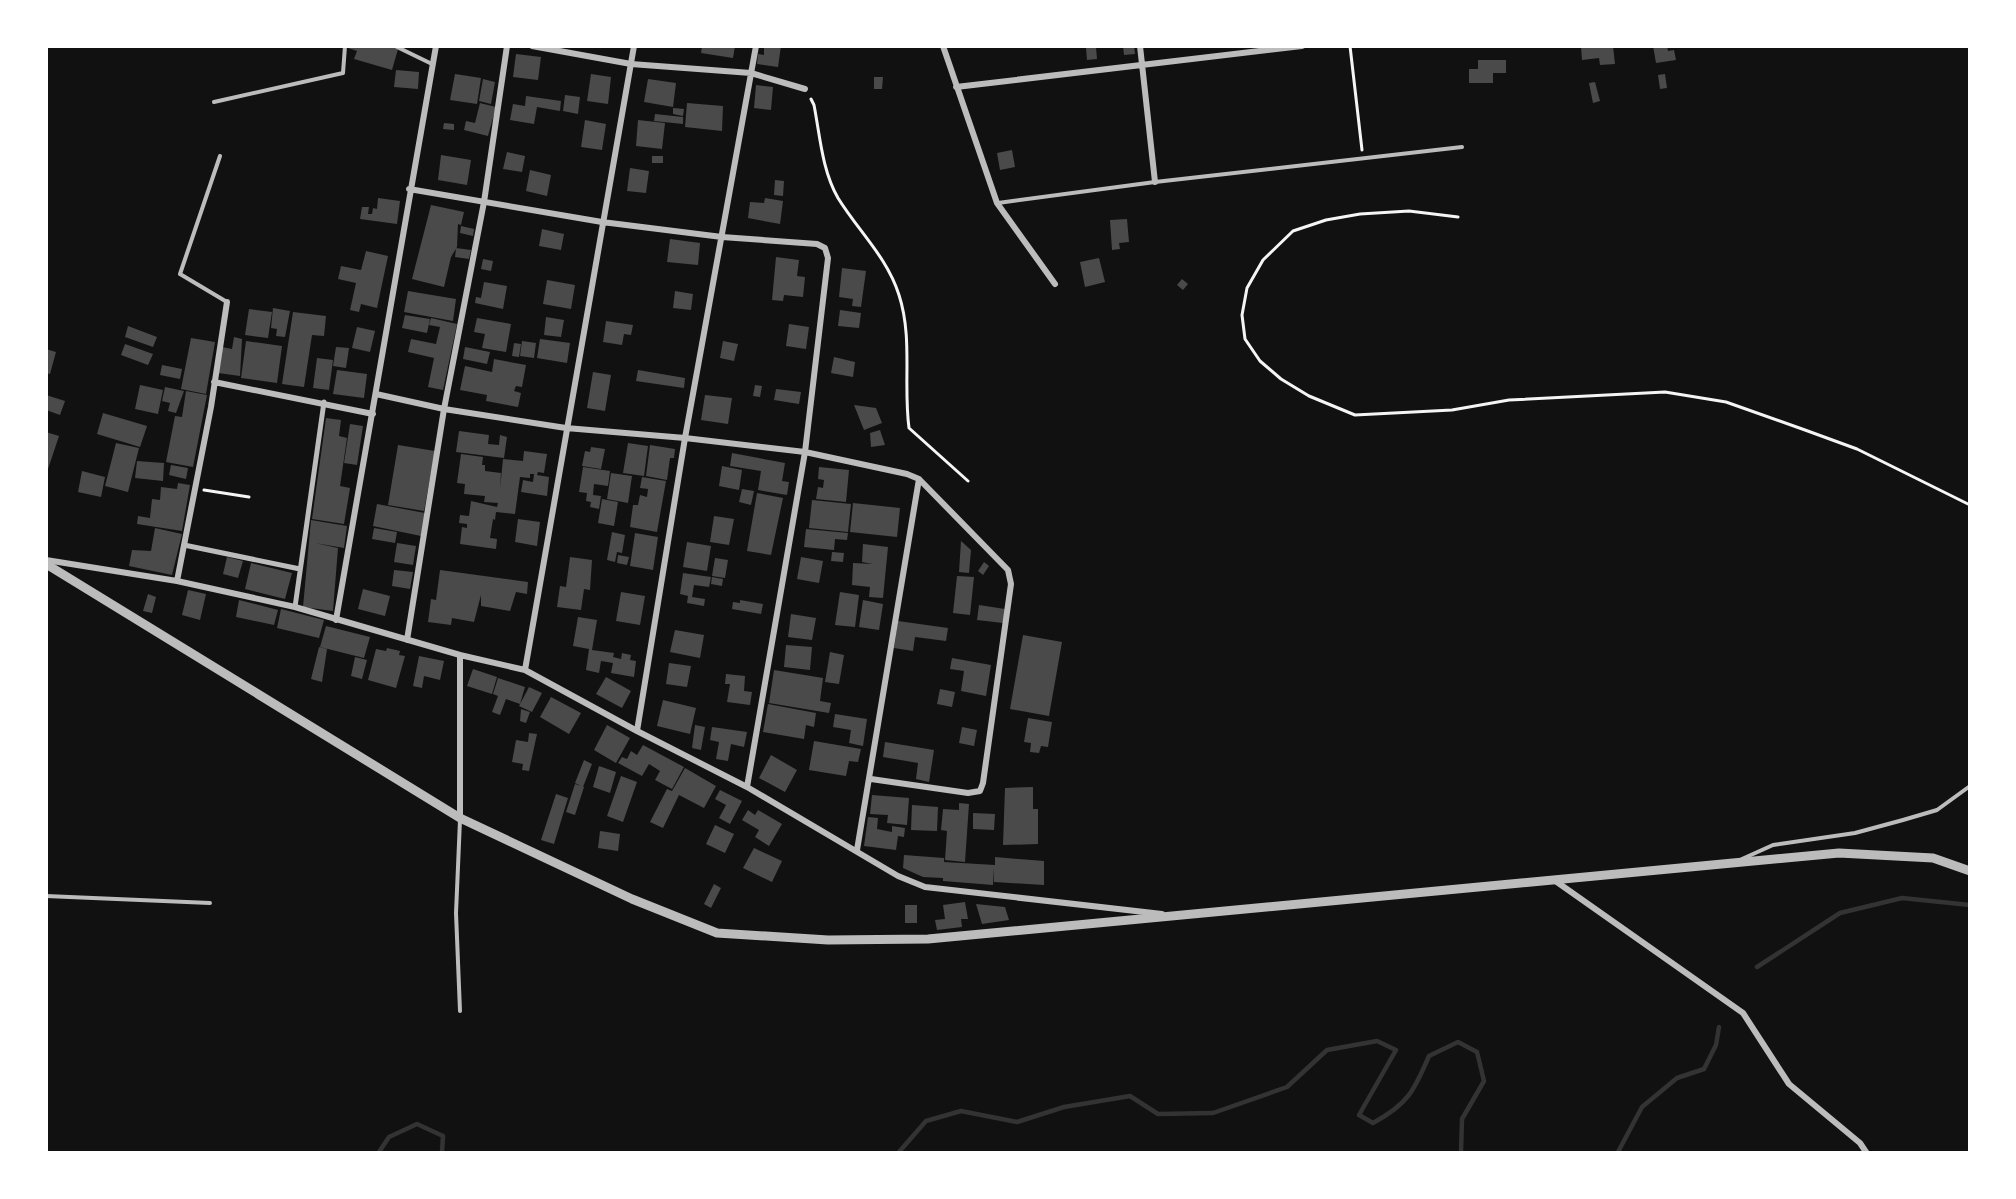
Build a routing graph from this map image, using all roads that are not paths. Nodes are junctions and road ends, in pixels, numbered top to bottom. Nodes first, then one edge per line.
1 (345, 46) edge
2 (395, 46) edge
3 (436, 46) edge
4 (507, 46) edge
5 (532, 46) edge
6 (634, 46) edge
7 (756, 46) edge
8 (943, 46) edge
9 (1140, 46) edge
10 (1302, 46) edge
11 (432, 64) junction
12 (631, 64) junction
13 (1142, 64) junction
14 (751, 73) junction
15 (956, 87) junction
16 (805, 89) road end
17 (214, 102) dead end
18 (1462, 147) dead end
19 (220, 156) dead end
20 (1155, 182) junction
21 (409, 189) junction
22 (484, 202) junction
23 (997, 203) junction
24 (602, 222) junction
25 (722, 237) junction
26 (1055, 284) dead end
27 (227, 302) joint
28 (214, 382) junction
29 (376, 394) junction
30 (324, 402) junction
31 (444, 409) junction
32 (374, 414) junction
33 (566, 428) junction
34 (685, 438) junction
35 (805, 452) junction
36 (919, 479) junction
37 (184, 545) junction
38 (46, 562) edge
39 (300, 569) junction
40 (177, 581) junction
41 (295, 607) junction
42 (336, 620) junction
43 (407, 640) junction
44 (460, 655) junction
45 (525, 670) junction
46 (637, 731) junction
47 (871, 778) junction
48 (1970, 786) edge
49 (747, 787) junction
50 (460, 818) junction
51 (857, 850) junction
52 (1734, 863) junction
53 (1970, 871) edge
54 (1552, 879) junction
55 (46, 896) edge
56 (210, 903) dead end
57 (1172, 915) junction
58 (460, 1011) dead end
59 (1866, 1152) edge

1 - 17 lane
2 - 11 lane
3 - 11 street
4 - 22 street
5 - 12 street
6 - 12 street
7 - 14 street
8 - 15 street
9 - 13 street
10 - 13 street
11 - 21 street
12 - 14 street
12 - 24 street
13 - 15 street
13 - 20 street
14 - 16 street
14 - 25 street
15 - 23 street
18 - 20 lane
19 - 27 lane
20 - 23 lane
21 - 22 street
21 - 29 street
22 - 24 street
22 - 31 street
23 - 26 street
24 - 25 street
24 - 33 street
25 - 34 street
25 - 35 street
27 - 28 street
28 - 30 street
28 - 37 street
29 - 31 street
29 - 32 street
30 - 32 street
30 - 39 street
31 - 33 street
31 - 43 street
32 - 42 street
33 - 34 street
33 - 45 street
34 - 35 street
34 - 46 street
35 - 36 street
35 - 49 street
36 - 47 street
36 - 47 street
37 - 39 street
37 - 40 street
38 - 40 street
38 - 50 street
39 - 41 street
40 - 41 street
41 - 42 street
42 - 43 street
43 - 44 street
44 - 45 street
44 - 50 street
45 - 46 street
46 - 49 street
47 - 51 street
48 - 52 lane
49 - 51 street
50 - 57 street
50 - 58 lane
51 - 57 street
52 - 53 street
52 - 54 street
54 - 57 street
54 - 59 street
55 - 56 lane

